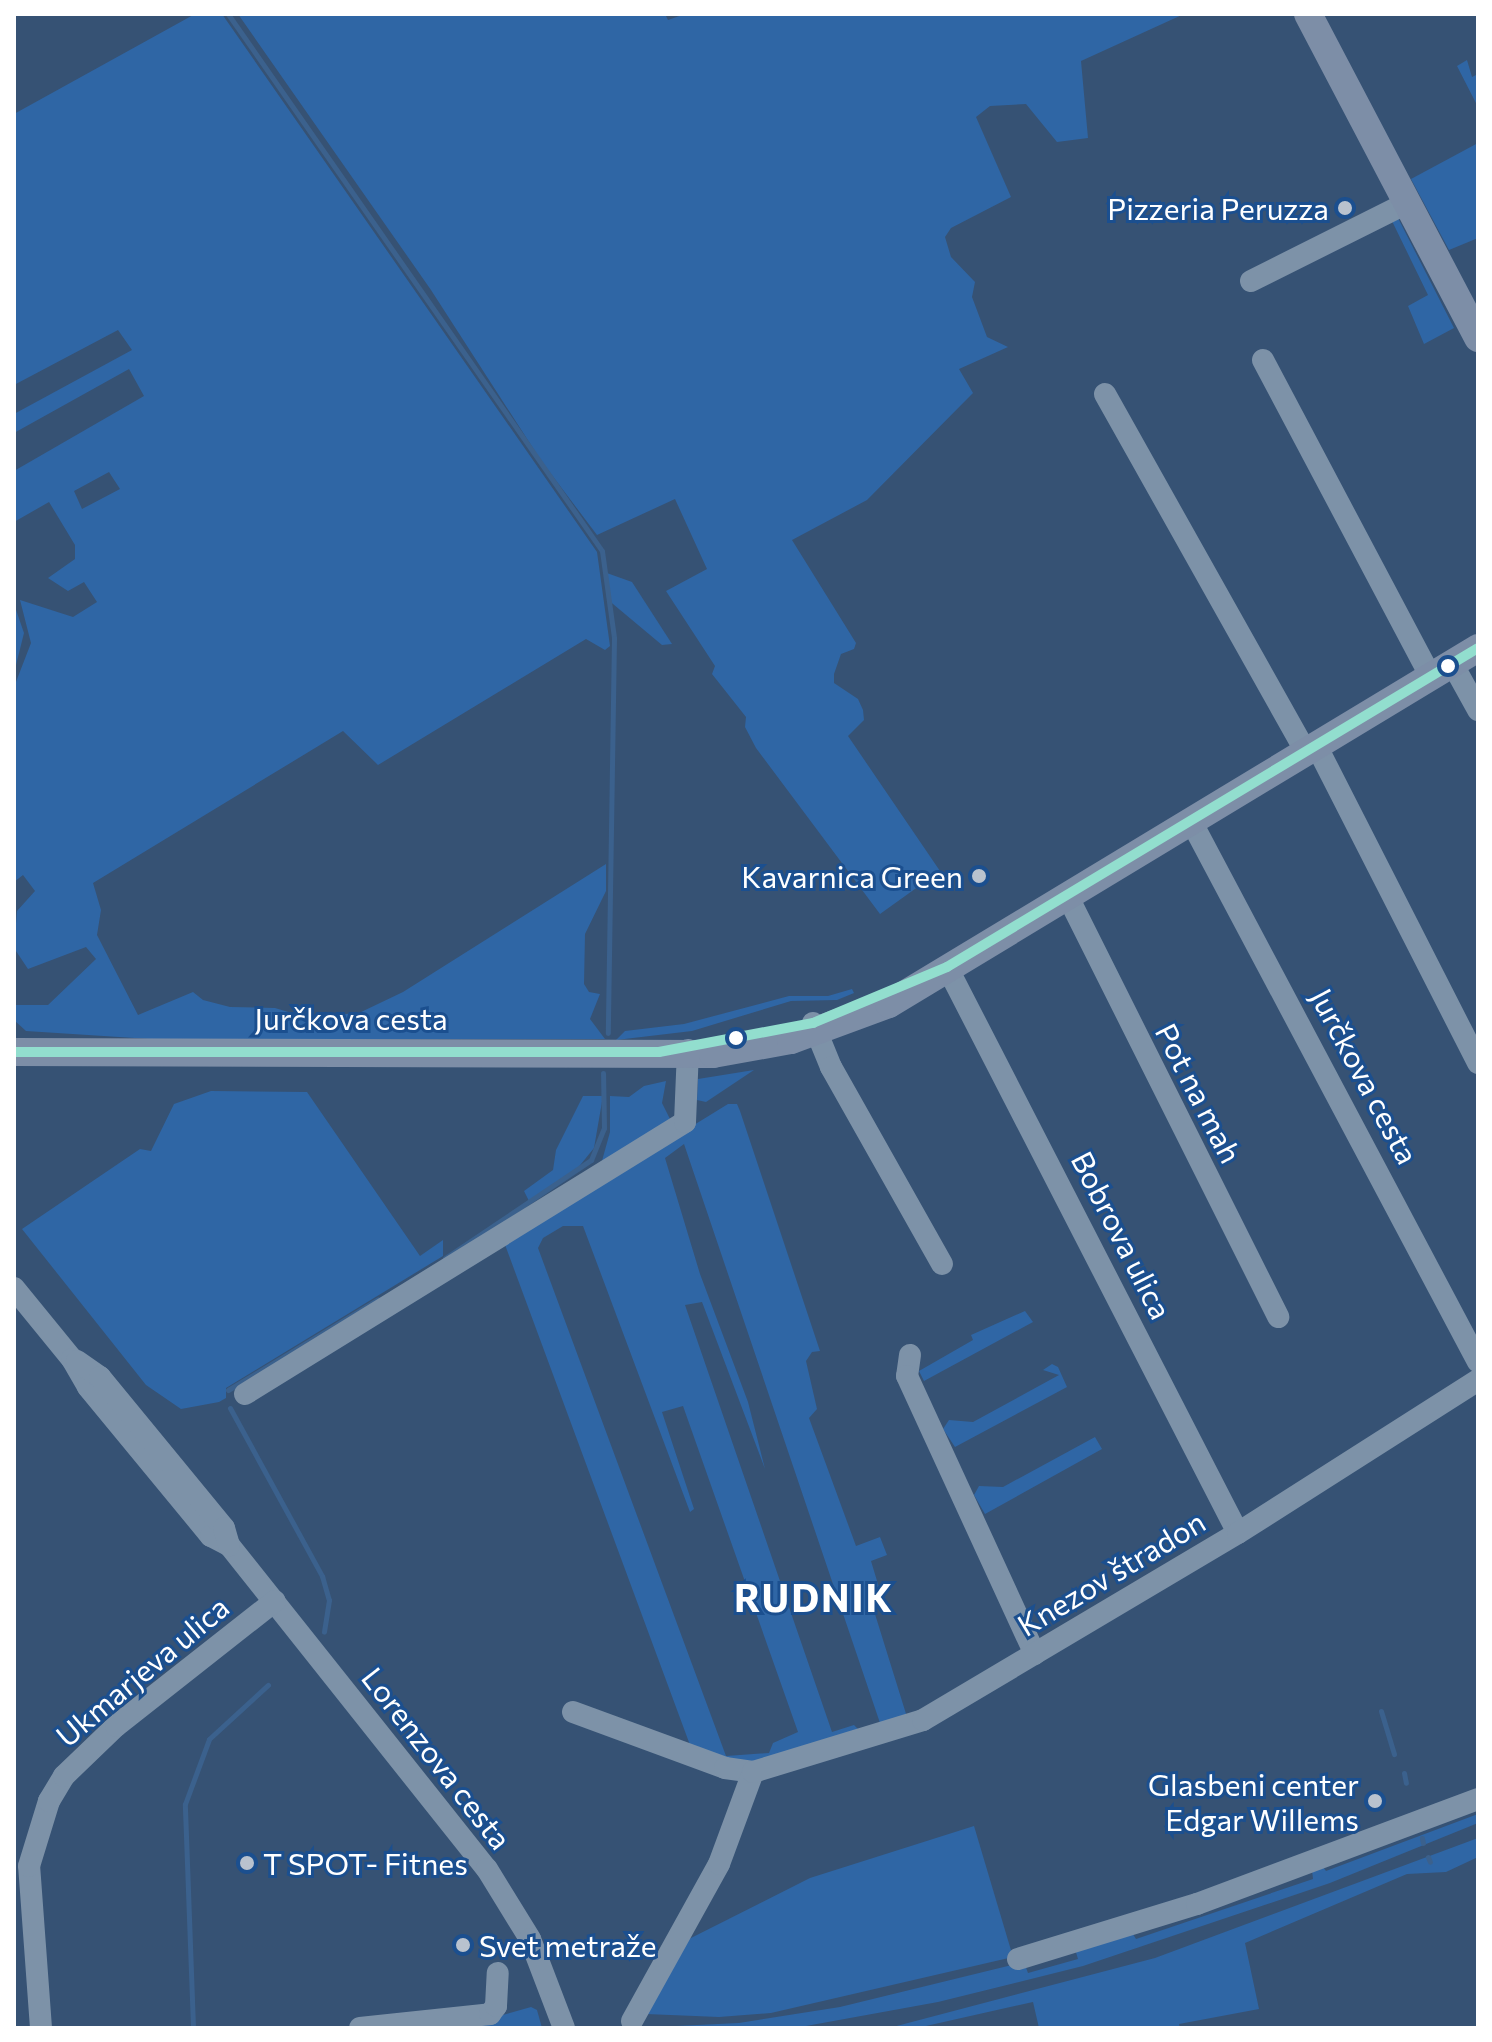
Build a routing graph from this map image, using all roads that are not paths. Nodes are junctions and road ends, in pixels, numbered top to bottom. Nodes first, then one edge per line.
1 (1308, 14) edge
2 (1407, 203) junction
3 (1251, 281) dead end
4 (1478, 338) edge
5 (1263, 360) dead end
6 (1105, 394) dead end
7 (1478, 648) edge
8 (1441, 670) junction
9 (1478, 710) edge
10 (1311, 748) junction
11 (1191, 821) junction
12 (1067, 895) junction
13 (947, 967) junction
14 (814, 1028) junction
15 (688, 1050) junction
16 (14, 1052) edge
17 (1478, 1063) edge
18 (942, 1264) dead end
19 (14, 1288) edge
20 (1278, 1317) dead end
21 (910, 1355) dead end
22 (1478, 1362) edge
23 (1478, 1380) edge
24 (245, 1394) dead end
25 (1238, 1533) junction
26 (275, 1601) junction
27 (1035, 1654) junction
28 (573, 1712) dead end
29 (753, 1772) junction
30 (1478, 1799) edge
31 (1018, 1959) dead end
32 (498, 1973) dead end
33 (632, 2021) dead end
34 (41, 2028) edge
35 (360, 2028) edge
36 (564, 2028) edge

1 - 2 main road
2 - 3 street
2 - 4 main road
5 - 8 street
6 - 10 street
7 - 8 main road, Jurčkova cesta
8 - 9 street
8 - 10 main road, Jurčkova cesta
10 - 11 main road, Jurčkova cesta
10 - 17 street
11 - 12 main road, Jurčkova cesta
11 - 22 street, Jurčkova cesta
12 - 13 main road, Jurčkova cesta
12 - 20 street, Pot na mah
13 - 14 main road, Jurčkova cesta
13 - 25 street, Bobrova ulica
14 - 15 main road, Jurčkova cesta
14 - 18 street
15 - 16 main road, Jurčkova cesta
15 - 24 street
19 - 26 street, Lorenzova cesta
21 - 27 street
23 - 25 street, Knezov štradon
25 - 27 street, Knezov štradon
26 - 34 street, Ukmarjeva ulica
26 - 36 street, Lorenzova cesta
27 - 29 street, Knezov štradon
28 - 29 street, Knezov štradon
29 - 33 street
30 - 31 street
32 - 35 street

